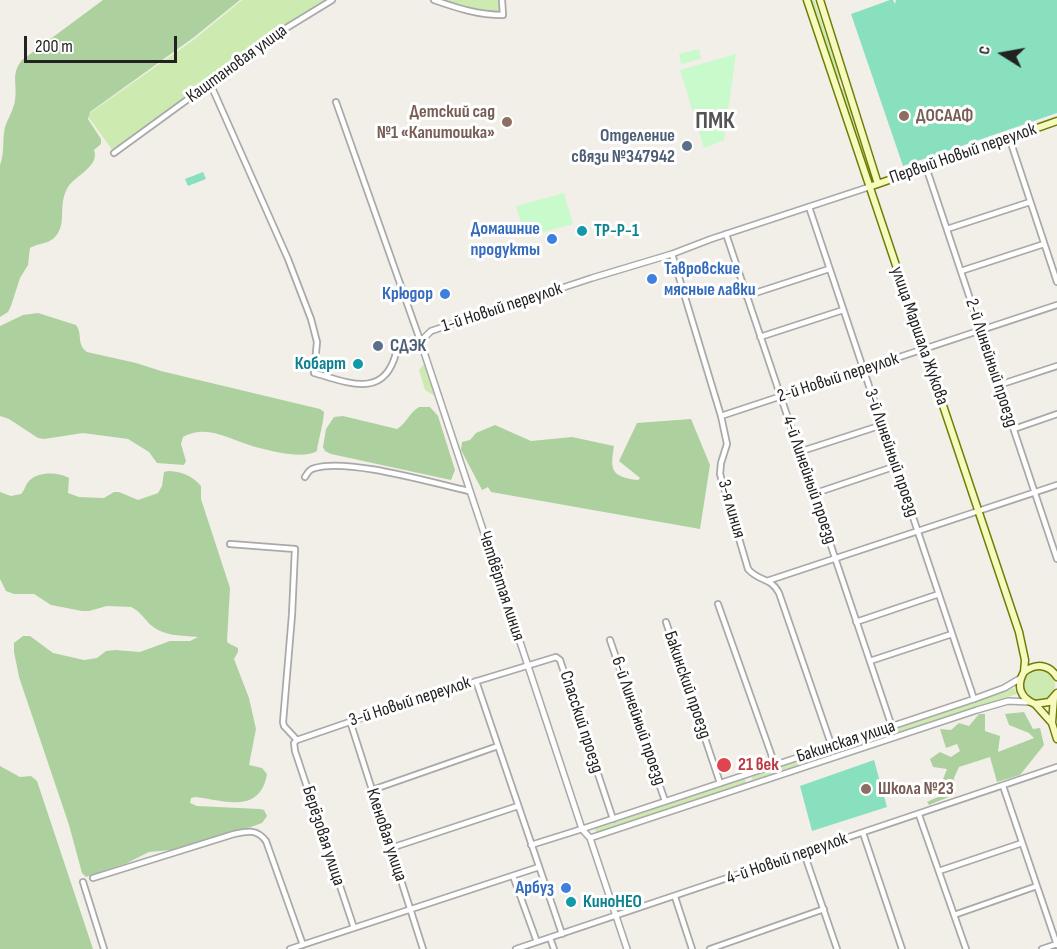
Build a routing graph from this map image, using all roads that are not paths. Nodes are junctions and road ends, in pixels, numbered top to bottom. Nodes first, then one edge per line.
1 (332, 0) edge
2 (434, 0) edge
3 (502, 0) edge
4 (807, 0) edge
5 (820, 0) edge
6 (846, 82) junction
7 (210, 83) junction
8 (835, 85) junction
9 (336, 102) dead end
10 (1057, 121) edge
11 (1009, 137) junction
12 (114, 153) dead end
13 (926, 167) junction
14 (878, 184) junction
15 (869, 187) junction
16 (1030, 202) junction
17 (809, 207) junction
18 (947, 229) junction
19 (726, 234) junction
20 (1044, 244) junction
21 (672, 254) junction
22 (829, 268) junction
23 (961, 271) junction
24 (1057, 282) edge
25 (746, 296) junction
26 (1057, 305) edge
27 (843, 310) junction
28 (981, 331) junction
29 (760, 337) junction
30 (421, 344) junction
31 (924, 350) junction
32 (1057, 366) edge
33 (863, 369) junction
34 (999, 385) junction
35 (780, 396) junction
36 (1057, 414) edge
37 (721, 416) junction
38 (882, 425) junction
39 (1014, 429) junction
40 (799, 452) junction
41 (896, 466) junction
42 (305, 477) dead end
43 (1057, 485) edge
44 (469, 491) junction
45 (1035, 492) junction
46 (813, 494) junction
47 (978, 511) junction
48 (918, 531) junction
49 (230, 544) dead end
50 (1056, 552) edge
51 (835, 558) junction
52 (1057, 559) edge
53 (767, 580) junction
54 (939, 594) junction
55 (718, 604) dead end
56 (666, 622) dead end
57 (856, 622) junction
58 (952, 634) junction
59 (610, 640) dead end
60 (870, 661) junction
61 (527, 666) junction
62 (1048, 667) junction
63 (1057, 667) edge
64 (1023, 675) junction
65 (1057, 677) edge
66 (476, 681) junction
67 (1056, 695) edge
68 (974, 699) junction
69 (1032, 703) junction
70 (350, 721) junction
71 (1052, 723) junction
72 (892, 727) junction
73 (863, 736) junction
74 (1057, 739) edge
75 (296, 742) junction
76 (498, 746) junction
77 (832, 747) junction
78 (866, 747) junction
79 (775, 765) junction
80 (1057, 767) edge
81 (746, 774) junction
82 (720, 783) junction
83 (750, 785) junction
84 (1004, 786) junction
85 (372, 790) junction
86 (665, 801) junction
87 (518, 806) junction
88 (919, 814) junction
89 (613, 819) junction
90 (582, 829) junction
91 (863, 833) junction
92 (590, 838) junction
93 (1022, 843) junction
94 (531, 845) junction
95 (391, 848) junction
96 (804, 853) junction
97 (539, 867) junction
98 (939, 871) junction
99 (513, 876) junction
100 (93, 879) dead end
101 (83, 882) dead end
102 (1037, 886) junction
103 (675, 897) junction
104 (824, 909) junction
105 (410, 910) junction
106 (954, 915) junction
107 (616, 917) junction
108 (354, 928) junction
109 (562, 934) junction
110 (550, 938) junction
111 (537, 942) junction
112 (303, 945) junction
113 (1057, 945) edge
114 (105, 949) edge
115 (290, 949) edge
116 (423, 949) edge
117 (516, 949) edge
118 (554, 949) edge
119 (627, 949) edge
120 (692, 949) edge
121 (710, 949) edge
122 (837, 949) edge
123 (902, 949) edge
124 (966, 949) edge
125 (1042, 949) edge

1 - 7 street, Каштановая улица
2 - 3 street
4 - 8 main road, улица Маршала Жукова
5 - 6 main road
6 - 8 main road
6 - 14 main road
7 - 12 street, Каштановая улица
7 - 30 street, 1-й Новый переулок
8 - 15 main road, улица Маршала Жукова
9 - 30 street
10 - 11 main road, Первый Новый переулок
11 - 13 main road, Первый Новый переулок
11 - 16 street
13 - 14 main road, Первый Новый переулок
13 - 18 street, 2-й Линейный проезд
14 - 15 main road, Первый Новый переулок
15 - 17 street, 1-й Новый переулок
15 - 31 main road, улица Маршала Жукова
16 - 18 street
16 - 20 street
17 - 19 street, 1-й Новый переулок
17 - 22 street, 3-й Линейный проезд
18 - 23 street, 2-й Линейный проезд
19 - 21 street, 1-й Новый переулок
19 - 25 street, 4-й Линейный проезд
20 - 23 street
20 - 24 street
21 - 30 street, 1-й Новый переулок
21 - 37 street, 3-я линия
22 - 25 street
22 - 27 street, 3-й Линейный проезд
23 - 28 street, 2-й Линейный проезд
25 - 29 street, 4-й Линейный проезд
26 - 28 street, 2-й Новый переулок
27 - 29 street
27 - 33 street, 3-й Линейный проезд
28 - 31 street, 2-й Новый переулок
28 - 34 street, 2-й Линейный проезд
29 - 35 street, 4-й Линейный проезд
30 - 44 street, Четвёртая линия
31 - 33 street, 2-й Новый переулок
31 - 47 main road, улица Маршала Жукова
32 - 34 street
33 - 35 street, 2-й Новый переулок
33 - 38 street, 3-й Линейный проезд
34 - 39 street, 2-й Линейный проезд
35 - 37 street, 2-й Новый переулок
35 - 40 street, 4-й Линейный проезд
36 - 39 street
37 - 53 street, 3-я линия
38 - 40 street
38 - 41 street, 3-й Линейный проезд
39 - 45 street, 2-й Линейный проезд
40 - 46 street, 4-й Линейный проезд
41 - 46 street
41 - 48 street, 3-й Линейный проезд
42 - 44 street
43 - 45 street
44 - 61 street, Четвёртая линия
45 - 47 street
45 - 50 street, 2-й Линейный проезд
46 - 51 street, 4-й Линейный проезд
47 - 48 street
47 - 64 main road, улица Маршала Жукова
48 - 51 street
48 - 54 street, 3-й Линейный проезд
49 - 75 street, Берёзовая улица
50 - 52 street, 2-й Линейный проезд
51 - 53 street
51 - 57 street, 4-й Линейный проезд
53 - 77 street, 3-я линия
54 - 57 street
54 - 58 street, 3-й Линейный проезд
55 - 79 street
56 - 82 street, Бакинский проезд
57 - 60 street, 4-й Линейный проезд
58 - 60 street
58 - 68 street, 3-й Линейный проезд
59 - 86 street, 6-й Линейный проезд
60 - 72 street, 4-й Линейный проезд
61 - 66 street, 3-й Новый переулок
61 - 89 street, Спасский проезд
61 - 90 street, Четвёртая линия
62 - 63 street
62 - 64 main road
62 - 65 main road
64 - 68 street, Бакинская улица
64 - 69 main road, улица Маршала Жукова
66 - 70 street, 3-й Новый переулок
66 - 76 street
67 - 69 main road
67 - 71 main road
68 - 72 street, Бакинская улица
69 - 71 main road
69 - 78 street, Бакинская улица
70 - 75 street, 3-й Новый переулок
70 - 85 street, Кленовая улица
71 - 74 main road
72 - 73 street, Бакинская улица
73 - 77 street, Бакинская улица
73 - 78 street
75 - 108 street, Берёзовая улица
76 - 85 street
76 - 87 street
77 - 79 street, Бакинская улица
78 - 83 street, Бакинская улица
79 - 81 street, Бакинская улица
80 - 84 street, 4-й Новый переулок
81 - 82 street, Бакинская улица
81 - 83 street
82 - 86 street, Бакинская улица
83 - 92 street, Бакинская улица
84 - 88 street, 4-й Новый переулок
84 - 93 street
85 - 95 street, Кленовая улица
86 - 89 street, Бакинская улица
87 - 94 street
87 - 95 street
88 - 91 street, 4-й Новый переулок
88 - 98 street
89 - 90 street, Бакинская улица
90 - 92 street
90 - 94 street, Бакинская улица
91 - 96 street, 4-й Новый переулок
91 - 123 street
92 - 107 street
93 - 98 street
93 - 102 street
94 - 97 street
95 - 105 street, Кленовая улица
96 - 103 street, 4-й Новый переулок
96 - 104 street
97 - 99 street
97 - 109 street
98 - 106 street
99 - 105 street
99 - 111 street
100 - 112 street
101 - 114 street
102 - 106 street
102 - 113 street
103 - 107 street, 4-й Новый переулок
103 - 120 street
104 - 121 street
104 - 122 street
105 - 108 street
105 - 116 street, Кленовая улица
106 - 124 street
107 - 109 street, 4-й Новый переулок
107 - 119 street
108 - 112 street
109 - 110 street, 4-й Новый переулок
110 - 111 street, 4-й Новый переулок
110 - 118 street
111 - 117 street, 4-й Новый переулок
112 - 115 street
113 - 125 street

